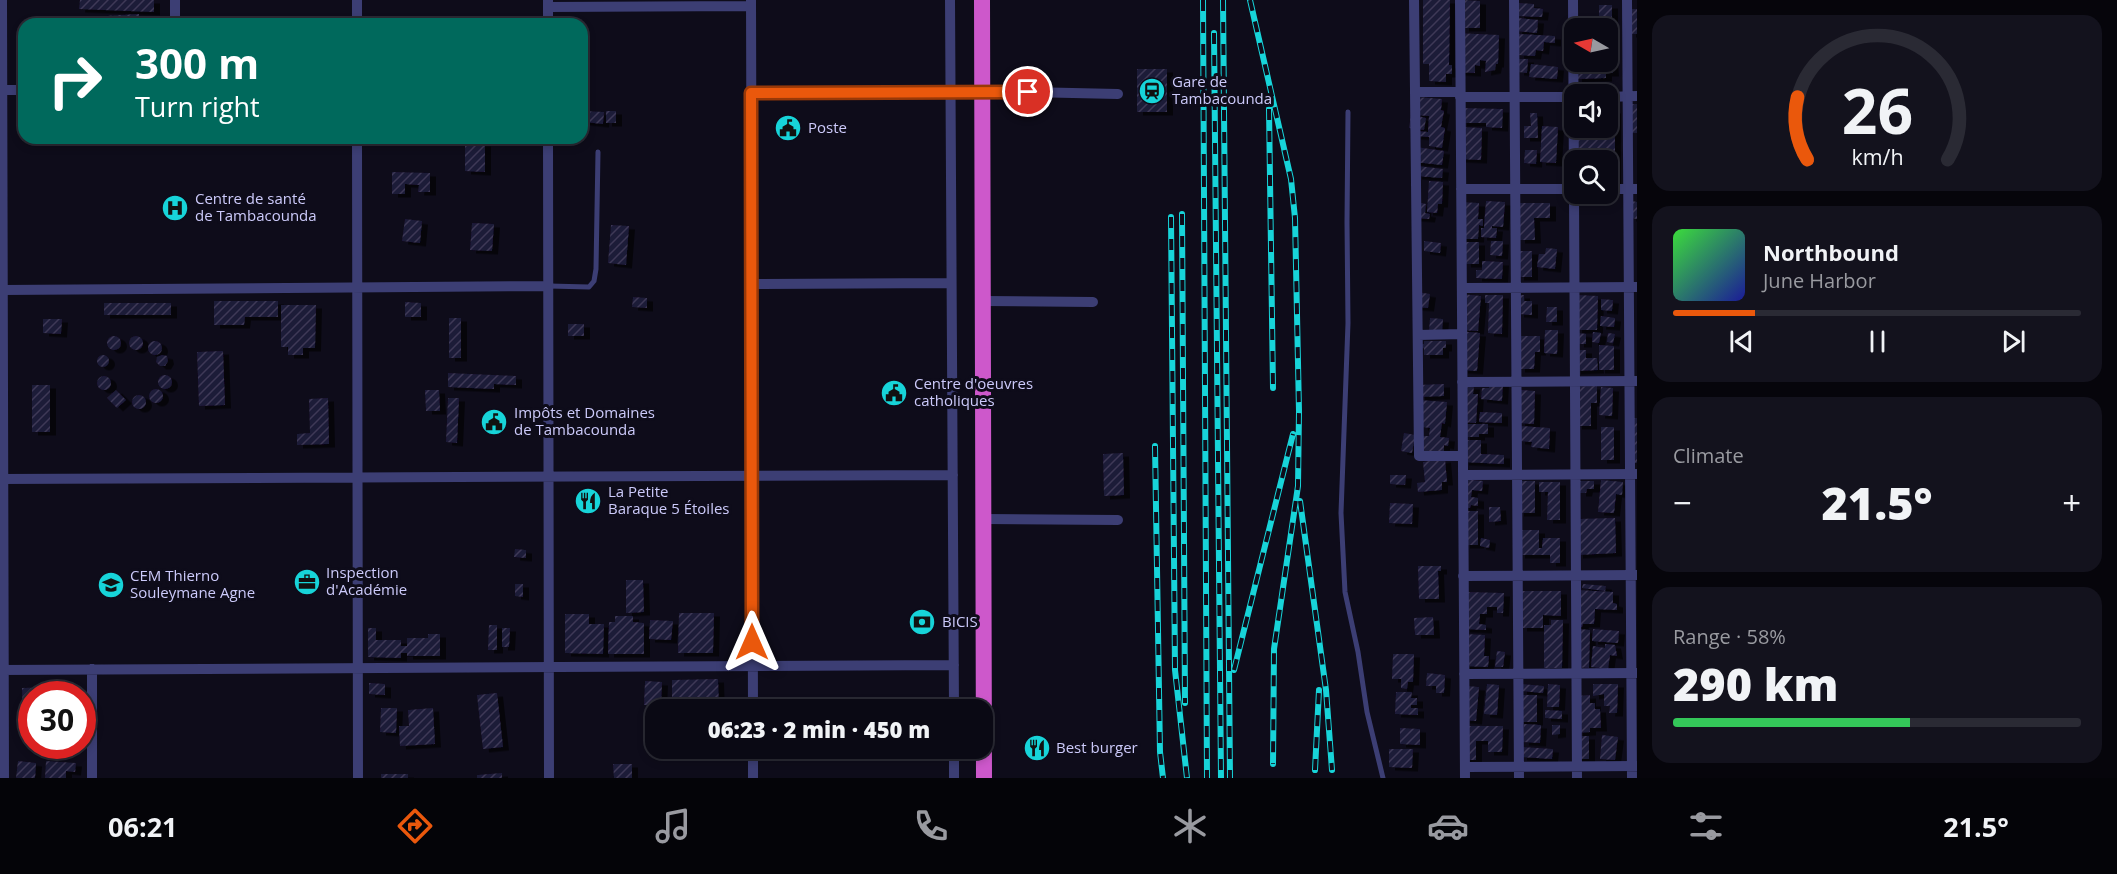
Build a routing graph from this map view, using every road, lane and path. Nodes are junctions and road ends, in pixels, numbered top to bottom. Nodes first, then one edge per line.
1 (2, 0) edge
2 (175, 0) edge
3 (357, 0) edge
4 (950, 0) edge
5 (982, 0) edge
6 (1414, 0) edge
7 (1460, 0) edge
8 (1514, 0) edge
9 (1574, 0) edge
10 (1627, 0) edge
11 (751, 3) edge
12 (548, 4) edge
13 (175, 18) edge
14 (357, 18) edge
15 (1574, 84) edge
16 (1, 90) edge
17 (18, 90) edge
18 (950, 92) junction
19 (982, 92) junction
20 (751, 93) junction
21 (1415, 93) junction
22 (1118, 94) dead end
23 (1460, 95) junction
24 (1632, 96) edge
25 (1515, 97) junction
26 (1564, 97) edge
27 (1348, 112) dead end
28 (357, 144) edge
29 (548, 144) edge
30 (598, 152) dead end
31 (1461, 189) junction
32 (1516, 189) junction
33 (1564, 189) edge
34 (1633, 189) edge
35 (1575, 204) edge
36 (951, 283) junction
37 (751, 284) junction
38 (549, 286) junction
39 (1575, 287) junction
40 (1633, 287) edge
41 (358, 288) junction
42 (1462, 288) junction
43 (1516, 288) junction
44 (3, 290) junction
45 (983, 301) junction
46 (1093, 302) dead end
47 (1462, 334) junction
48 (1418, 335) junction
49 (1633, 381) edge
50 (1462, 382) junction
51 (1517, 382) junction
52 (1575, 382) junction
53 (1463, 456) junction
54 (1576, 474) junction
55 (1633, 474) edge
56 (953, 475) junction
57 (1463, 475) junction
58 (1518, 475) junction
59 (752, 476) junction
60 (358, 477) junction
61 (549, 477) junction
62 (2, 479) edge
63 (984, 519) junction
64 (1118, 520) dead end
65 (1518, 575) junction
66 (1576, 575) junction
67 (1634, 575) edge
68 (1463, 576) junction
69 (954, 665) junction
70 (752, 666) junction
71 (549, 667) junction
72 (358, 668) junction
73 (92, 669) junction
74 (2, 670) edge
75 (1576, 673) junction
76 (1634, 673) edge
77 (1464, 674) junction
78 (1519, 674) junction
79 (753, 699) edge
80 (954, 699) edge
81 (2, 755) edge
82 (753, 759) edge
83 (954, 759) edge
84 (1634, 766) edge
85 (1519, 772) edge
86 (1577, 772) edge
87 (1465, 773) edge
88 (3, 778) edge
89 (92, 778) edge
90 (358, 778) edge
91 (549, 778) edge
92 (753, 778) edge
93 (954, 778) edge
94 (984, 778) edge
95 (1383, 778) edge
96 (1632, 778) edge

1 - 16 street
2 - 13 street
3 - 14 street
4 - 18 street
5 - 19 highway
6 - 21 street
7 - 23 street
8 - 25 street
9 - 15 street
10 - 24 street
11 - 12 street
11 - 20 street
16 - 17 street
16 - 44 street
18 - 19 street
18 - 20 street
18 - 36 street
19 - 22 street
19 - 45 highway
20 - 37 street
21 - 23 street
21 - 48 street
23 - 25 street
23 - 31 street
24 - 34 street
25 - 26 street
25 - 32 street
27 - 95 lane
28 - 41 street
29 - 38 street
30 - 38 lane
31 - 32 street
31 - 42 street
32 - 33 street
32 - 43 street
34 - 40 street
35 - 39 street
36 - 37 street
36 - 56 street
37 - 59 street
38 - 41 street
38 - 61 street
39 - 40 street
39 - 43 street
39 - 52 street
40 - 49 street
41 - 44 street
41 - 60 street
42 - 43 street
42 - 47 street
43 - 51 street
44 - 62 street
45 - 46 street
45 - 63 highway
47 - 48 street
47 - 50 street
48 - 53 street
49 - 52 street
49 - 55 street
50 - 51 street
50 - 53 street
51 - 52 street
51 - 58 street
52 - 54 street
53 - 57 street
54 - 55 street
54 - 58 street
54 - 66 street
55 - 67 street
56 - 59 street
56 - 69 street
57 - 58 street
57 - 68 street
58 - 65 street
59 - 61 street
59 - 70 street
60 - 61 street
60 - 62 street
60 - 72 street
61 - 71 street
62 - 74 street
63 - 64 street
63 - 94 highway
65 - 66 street
65 - 68 street
65 - 78 street
66 - 67 street
66 - 75 street
67 - 76 street
68 - 77 street
69 - 70 street
69 - 80 street
70 - 71 street
70 - 79 street
71 - 72 street
71 - 91 street
72 - 73 street
72 - 90 street
73 - 74 street
73 - 89 street
74 - 81 street
75 - 76 street
75 - 78 street
75 - 86 street
76 - 84 street
77 - 78 street
77 - 87 street
78 - 85 street
81 - 88 street
82 - 92 street
83 - 93 street
84 - 86 street
84 - 96 street
85 - 86 street
85 - 87 street

